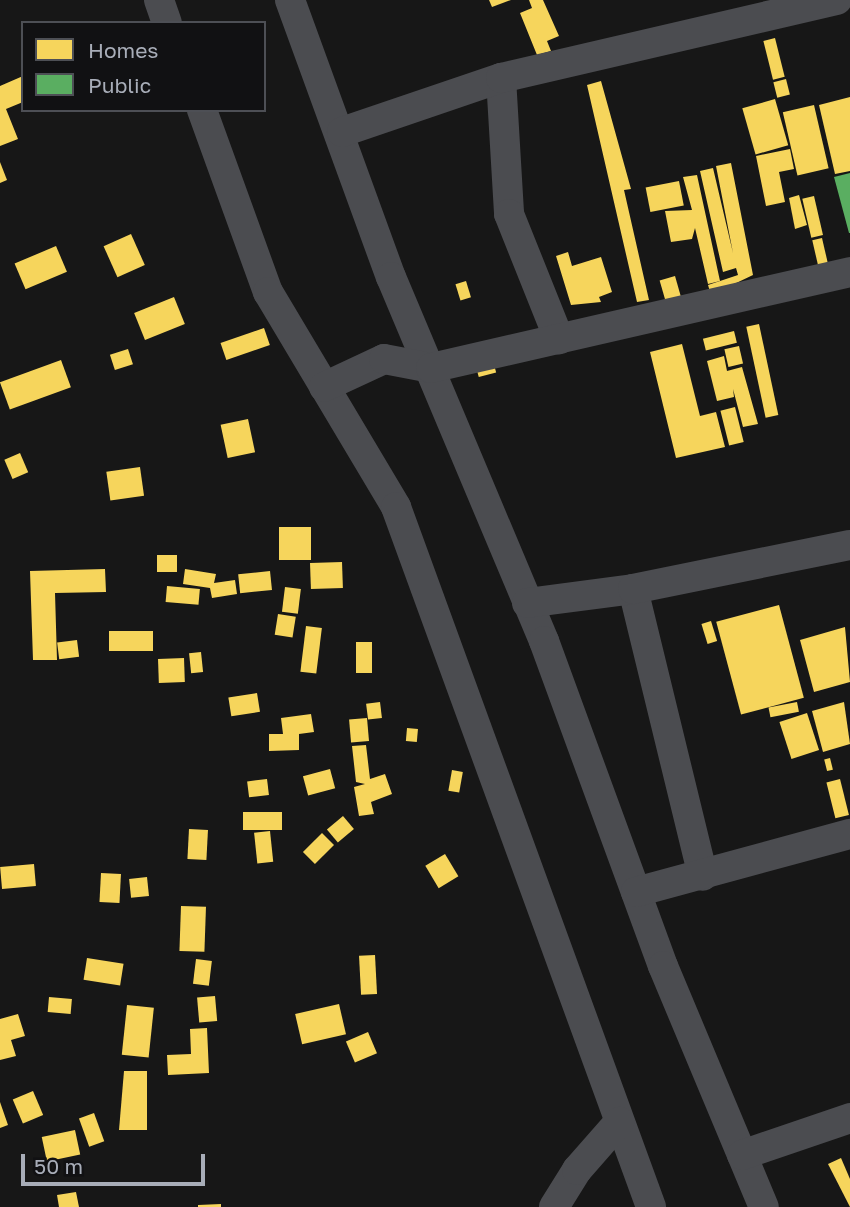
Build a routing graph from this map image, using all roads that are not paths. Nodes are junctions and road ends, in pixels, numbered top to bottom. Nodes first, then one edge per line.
1 (159, 0) edge
2 (290, 0) edge
3 (837, 0) edge
4 (166, 21) edge
5 (500, 78) junction
6 (203, 112) edge
7 (342, 132) junction
8 (850, 272) edge
9 (559, 339) junction
10 (432, 368) junction
11 (324, 387) junction
12 (850, 545) edge
13 (633, 589) junction
14 (527, 603) junction
15 (850, 834) edge
16 (703, 876) junction
17 (636, 892) junction
18 (850, 1118) edge
19 (620, 1122) junction
20 (742, 1156) junction
21 (554, 1207) edge
22 (651, 1207) edge
23 (764, 1207) edge

1 - 4 street
2 - 7 street
3 - 5 street
5 - 7 street
5 - 9 street
6 - 11 street
7 - 10 street
8 - 9 street
9 - 10 street
10 - 11 street
10 - 14 street
11 - 19 street
12 - 13 street
13 - 14 street
13 - 16 street
14 - 17 street
15 - 16 street
16 - 17 street
17 - 20 street
18 - 20 street
19 - 21 street
19 - 22 street
20 - 23 street

